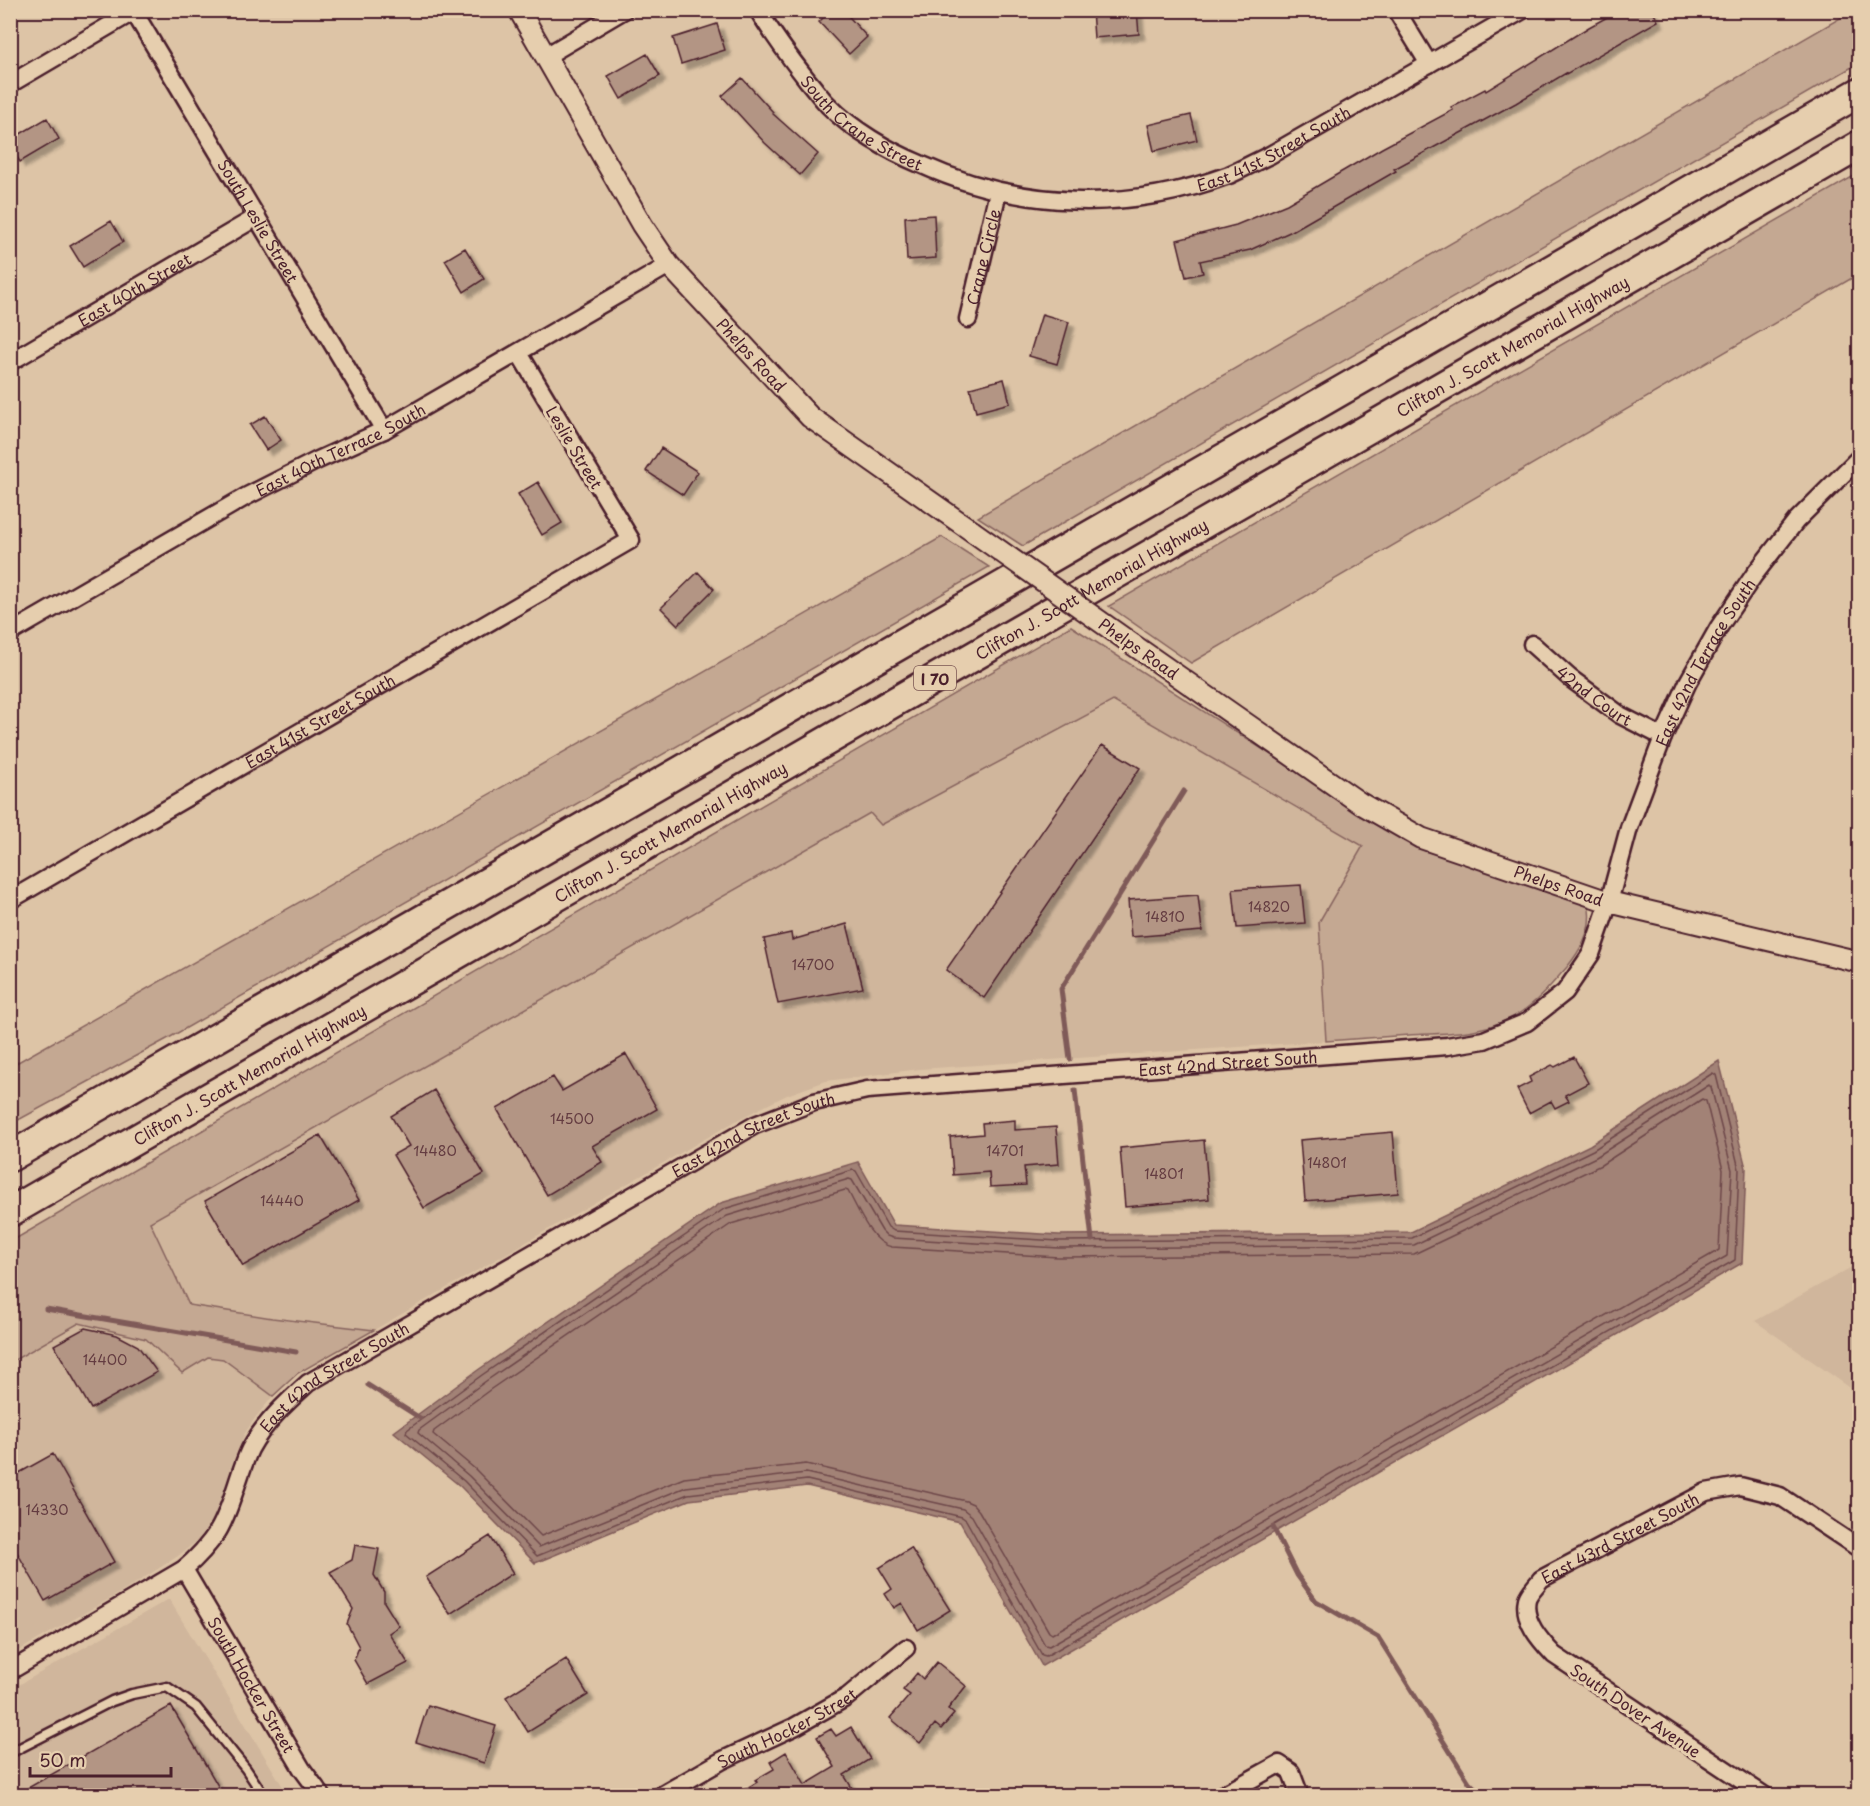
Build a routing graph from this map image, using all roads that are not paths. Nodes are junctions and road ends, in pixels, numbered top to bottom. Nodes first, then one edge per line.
1 (519, 10) edge
2 (624, 10) edge
3 (758, 10) edge
4 (1396, 10) edge
5 (1523, 10) edge
6 (135, 11) edge
7 (546, 56) junction
8 (1429, 64) junction
9 (10, 84) edge
10 (1860, 92) edge
11 (1860, 145) edge
12 (998, 192) junction
13 (257, 218) junction
14 (669, 266) junction
15 (968, 319) dead end
16 (519, 353) junction
17 (10, 362) edge
18 (384, 430) junction
19 (1860, 457) edge
20 (631, 540) joint
21 (10, 633) edge
22 (1532, 644) dead end
23 (1663, 737) junction
24 (10, 900) edge
25 (1609, 902) junction
26 (1860, 962) edge
27 (10, 1157) edge
28 (10, 1212) edge
29 (1860, 1549) edge
30 (184, 1569) junction
31 (1527, 1608) joint
32 (906, 1648) dead end
33 (10, 1671) edge
34 (10, 1753) edge
35 (264, 1796) edge
36 (322, 1796) edge
37 (660, 1796) edge
38 (1221, 1796) edge
39 (1300, 1796) edge
40 (1766, 1796) edge

1 - 7 street, Phelps Road
2 - 7 street
3 - 12 street, South Crane Street
4 - 8 street
5 - 8 street, East 41st Street South
6 - 9 street
6 - 13 street, South Leslie Street
7 - 14 street, Phelps Road
8 - 12 street, East 41st Street South
10 - 27 highway
11 - 28 highway, Clifton J. Scott Memorial Highway / I 70
12 - 15 street, Crane Circle
13 - 17 street, East 40th Street
13 - 18 street, South Leslie Street
14 - 16 street, East 40th Terrace South
14 - 25 street, Phelps Road, bridge
16 - 18 street, East 40th Terrace South
16 - 20 street, Leslie Street
18 - 21 street, East 40th Terrace South
19 - 23 street, East 42nd Terrace South
20 - 24 street, East 41st Street South
22 - 23 street, 42nd Court
23 - 25 street, East 42nd Terrace South
25 - 26 street, Phelps Road
25 - 30 street, East 42nd Street South
29 - 31 street, East 43rd Street South
30 - 33 street, East 42nd Street South
30 - 36 street, South Hocker Street
31 - 40 street, South Dover Avenue
32 - 37 street, South Hocker Street
34 - 35 lane
38 - 39 street

